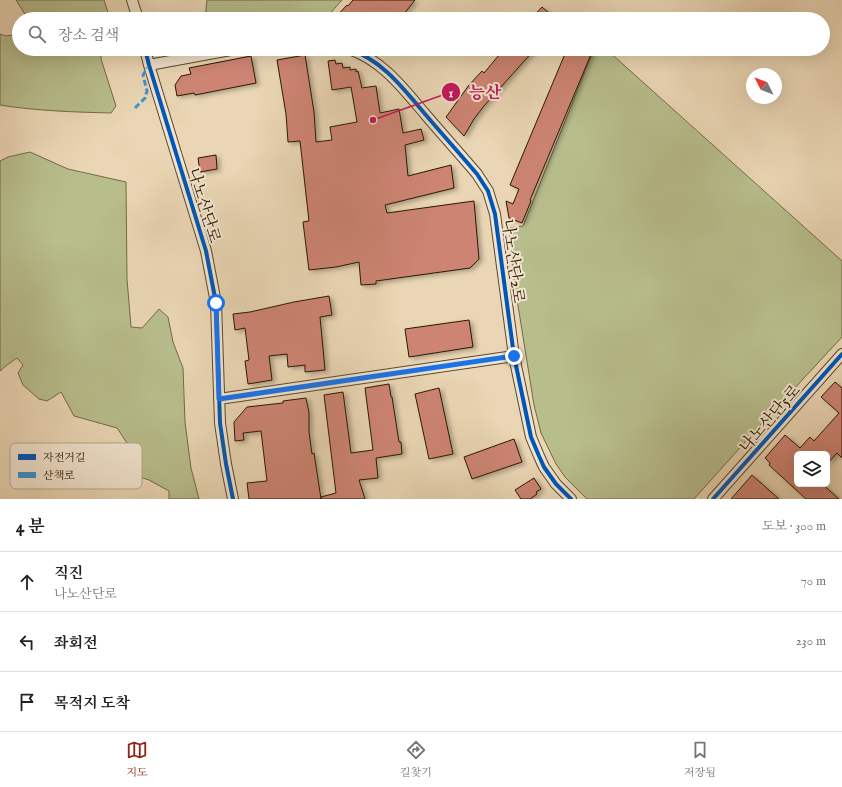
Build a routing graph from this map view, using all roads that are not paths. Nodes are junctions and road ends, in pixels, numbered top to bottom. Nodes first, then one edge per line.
1 (132, 0) edge
2 (136, 12) edge
3 (147, 56) edge
4 (198, 56) edge
5 (365, 56) edge
6 (149, 65) junction
7 (842, 354) edge
8 (514, 356) junction
9 (219, 399) junction
10 (233, 499) edge
11 (571, 499) edge
12 (713, 499) edge

1 - 2 street
3 - 6 street, 나노산단로
4 - 6 street
5 - 8 street, 나노산단2로
6 - 9 street, 나노산단로
7 - 12 street, 나노산단5로
8 - 9 street
8 - 11 street, 나노산단2로
9 - 10 street, 나노산단로

